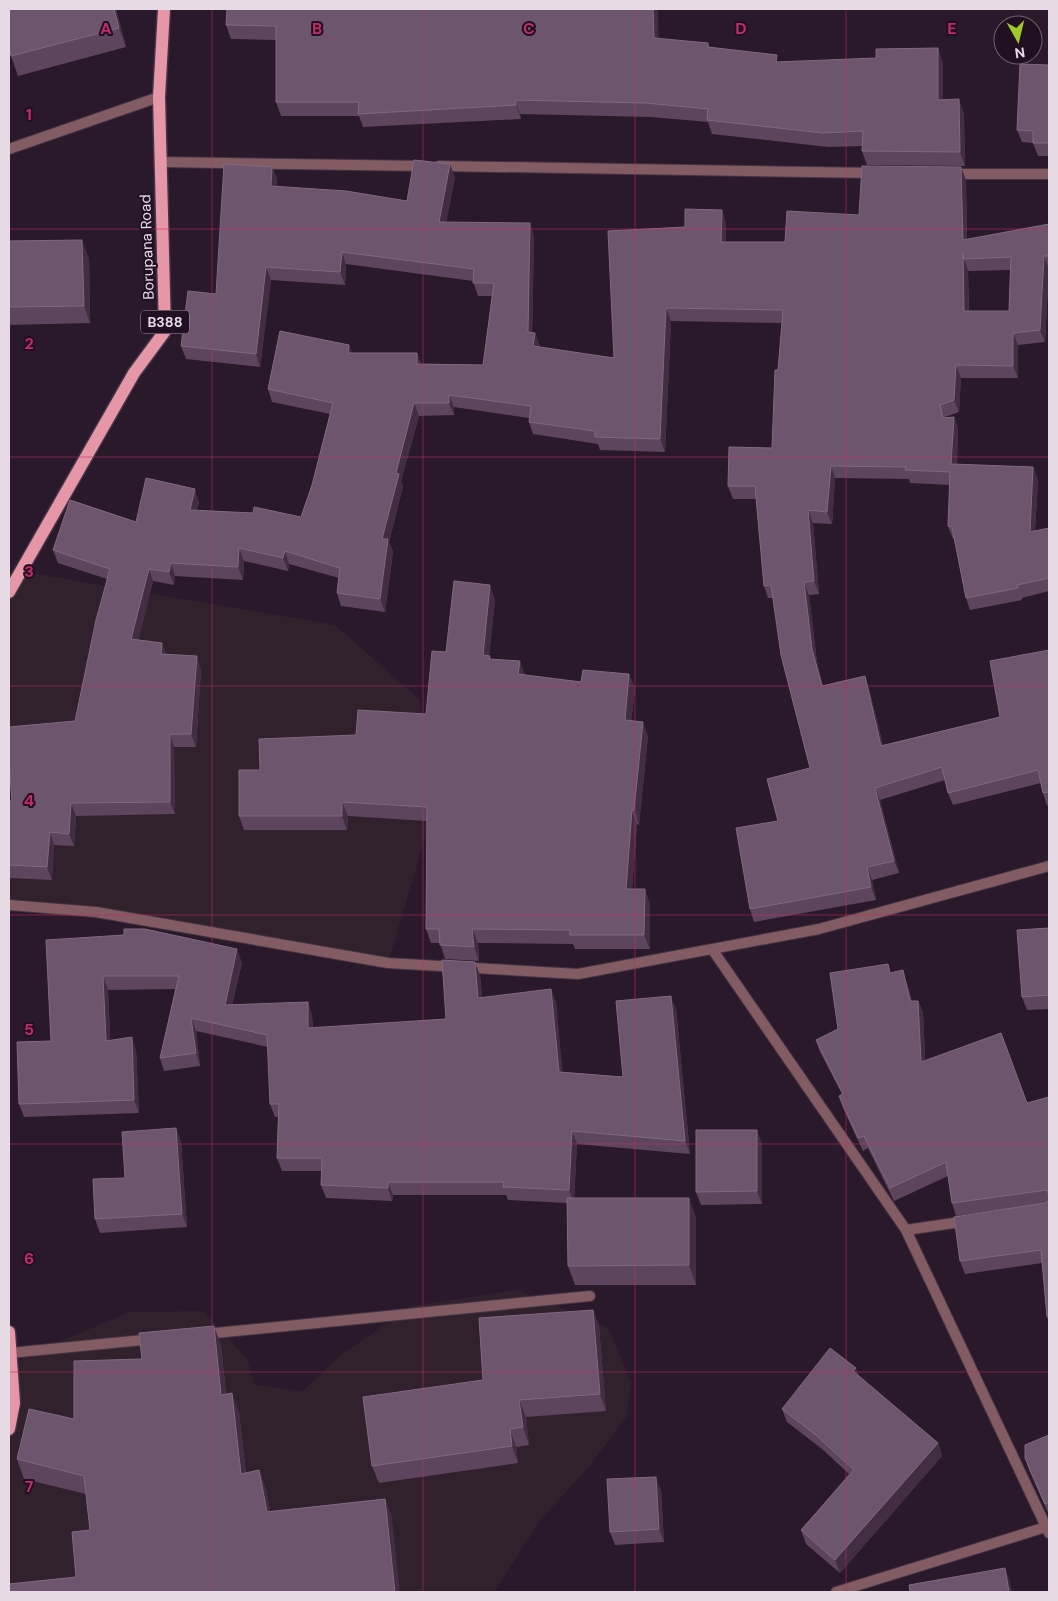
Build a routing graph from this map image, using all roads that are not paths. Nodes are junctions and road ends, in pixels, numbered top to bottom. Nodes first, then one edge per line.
1 (164, 9) edge
2 (159, 97) junction
3 (9, 149) edge
4 (160, 162) junction
5 (883, 173) edge
6 (942, 174) edge
7 (1049, 174) edge
8 (9, 592) edge
9 (1049, 866) edge
10 (9, 905) edge
11 (712, 949) junction
12 (983, 1219) edge
13 (906, 1230) junction
14 (590, 1296) dead end
15 (9, 1332) edge
16 (197, 1335) edge
17 (168, 1338) edge
18 (10, 1353) junction
19 (9, 1429) edge
20 (1048, 1530) edge
21 (836, 1592) edge

1 - 2 main road, Borupana Road / B388
2 - 3 street
2 - 4 main road, Borupana Road / B388
4 - 5 street
4 - 8 main road, Borupana Road / B388
6 - 7 street
9 - 11 street
10 - 11 street
11 - 13 street
12 - 13 street
13 - 20 street
14 - 16 street
15 - 18 main road
17 - 18 street
18 - 19 main road
20 - 21 street

